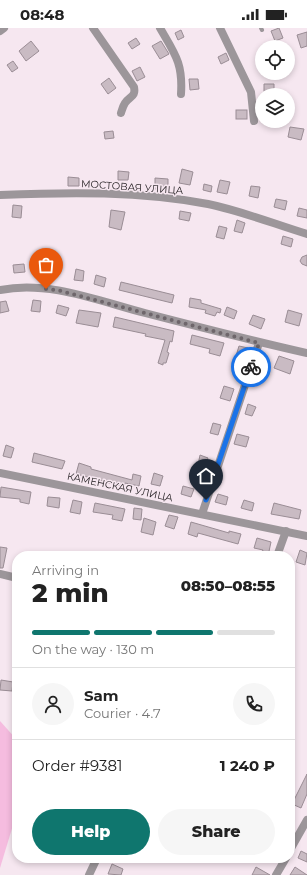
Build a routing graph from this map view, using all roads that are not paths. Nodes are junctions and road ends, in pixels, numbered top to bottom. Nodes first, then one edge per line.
1 (4, 28) edge
2 (93, 28) edge
3 (160, 28) edge
4 (220, 28) edge
5 (0, 31) edge
6 (181, 94) dead end
7 (121, 113) dead end
8 (254, 121) dead end
9 (0, 195) edge
10 (307, 234) edge
11 (0, 290) edge
12 (259, 343) junction
13 (307, 353) edge
14 (0, 473) edge
15 (202, 514) junction
16 (286, 531) junction
17 (307, 536) edge
18 (279, 551) edge
19 (0, 574) edge
20 (12, 577) edge
21 (307, 820) edge
22 (295, 841) edge
23 (95, 863) edge
24 (283, 863) edge
25 (89, 875) edge
26 (276, 875) edge

1 - 5 street
2 - 7 street
3 - 6 street
4 - 8 street
9 - 10 street, МОСТОВАЯ УЛИЦА
11 - 12 street
12 - 13 street
12 - 15 street
14 - 15 street, КАМЕНСКАЯ УЛИЦА
15 - 16 street, КАМЕНСКАЯ УЛИЦА
16 - 17 street, КАМЕНСКАЯ УЛИЦА
16 - 18 street
19 - 20 street
21 - 22 street
23 - 25 street
24 - 26 street

